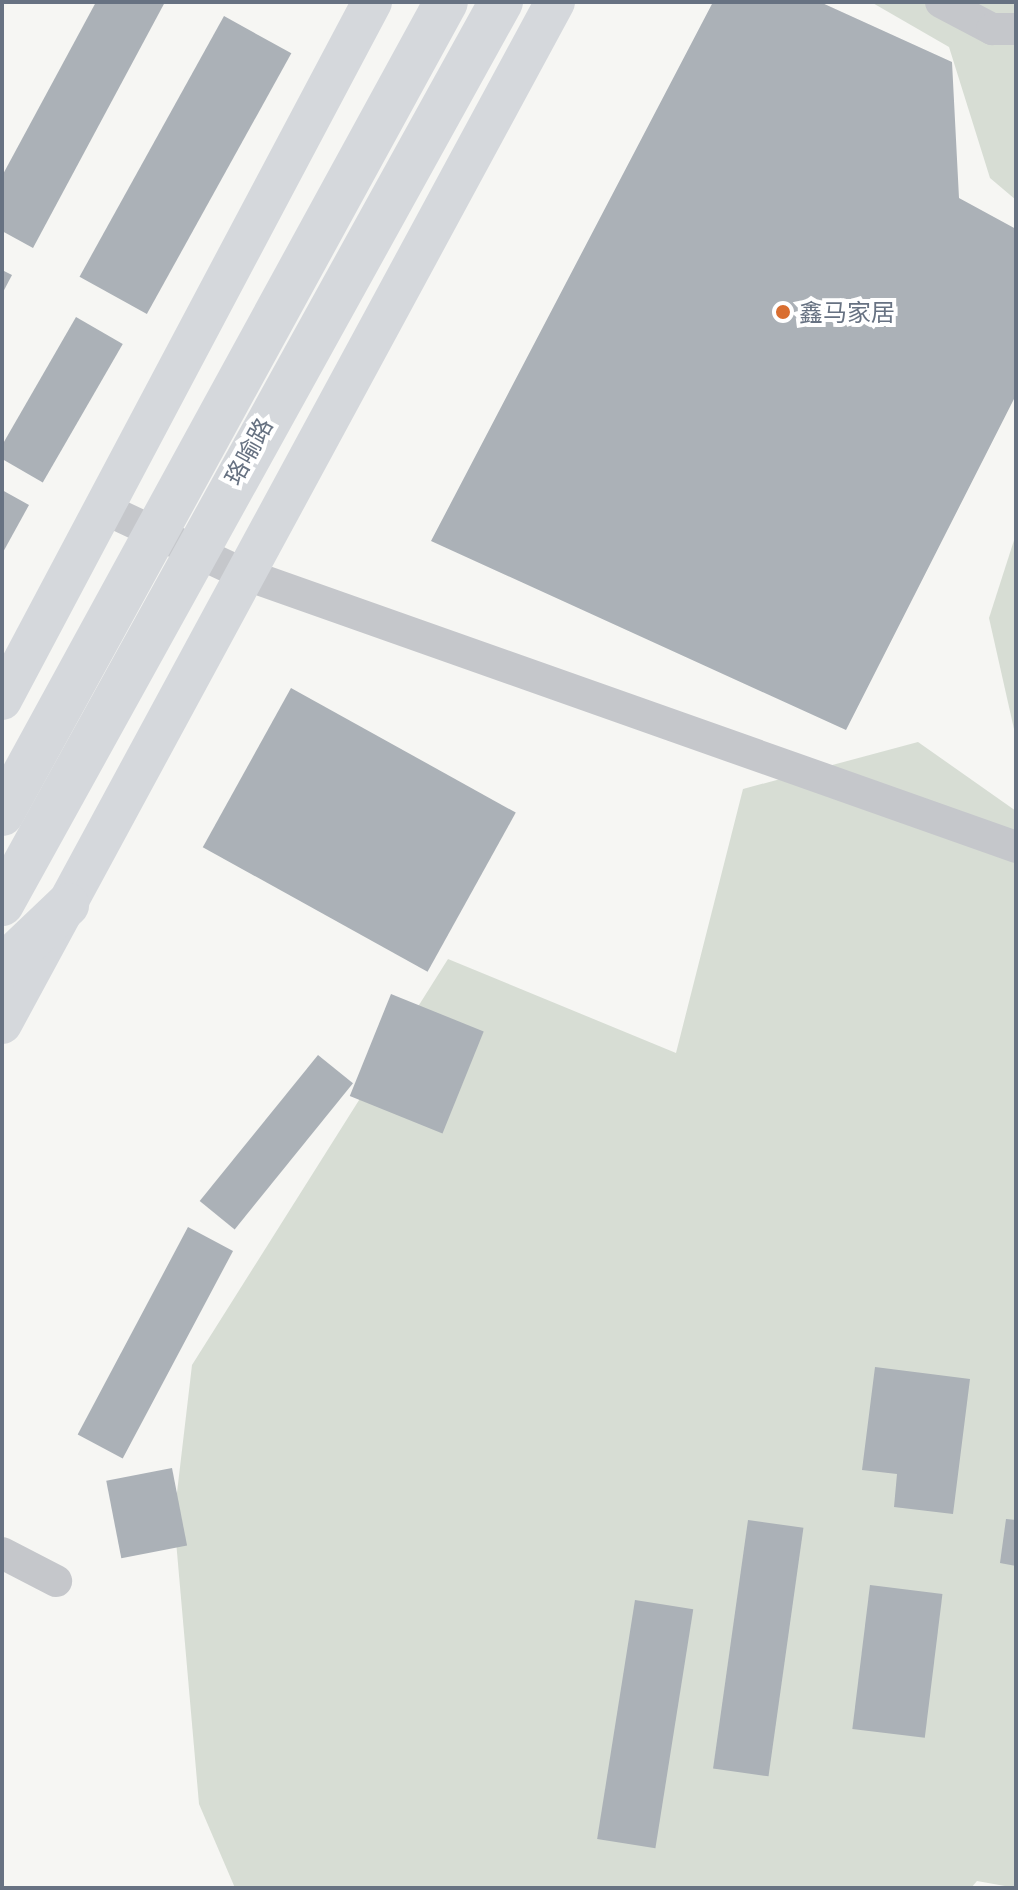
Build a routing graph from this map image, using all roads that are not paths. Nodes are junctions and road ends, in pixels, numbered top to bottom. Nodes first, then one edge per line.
1 (372, 2) edge
2 (446, 2) edge
3 (501, 2) edge
4 (555, 2) edge
5 (941, 2) edge
6 (1016, 29) edge
7 (105, 509) junction
8 (172, 545) junction
9 (244, 574) junction
10 (2, 700) edge
11 (2, 814) edge
12 (1016, 847) edge
13 (2, 904) edge
14 (67, 905) junction
15 (2, 967) edge
16 (2, 1024) edge
17 (2, 1553) edge
18 (56, 1581) dead end

1 - 7 main road
2 - 8 highway, 珞喻路
3 - 8 highway, 珞喻路
4 - 9 main road
5 - 6 street
7 - 8 street
7 - 10 main road
8 - 9 street
8 - 11 highway, 珞喻路
8 - 13 highway, 珞喻路
9 - 12 street
9 - 14 main road
14 - 15 highway
14 - 16 main road
17 - 18 street

